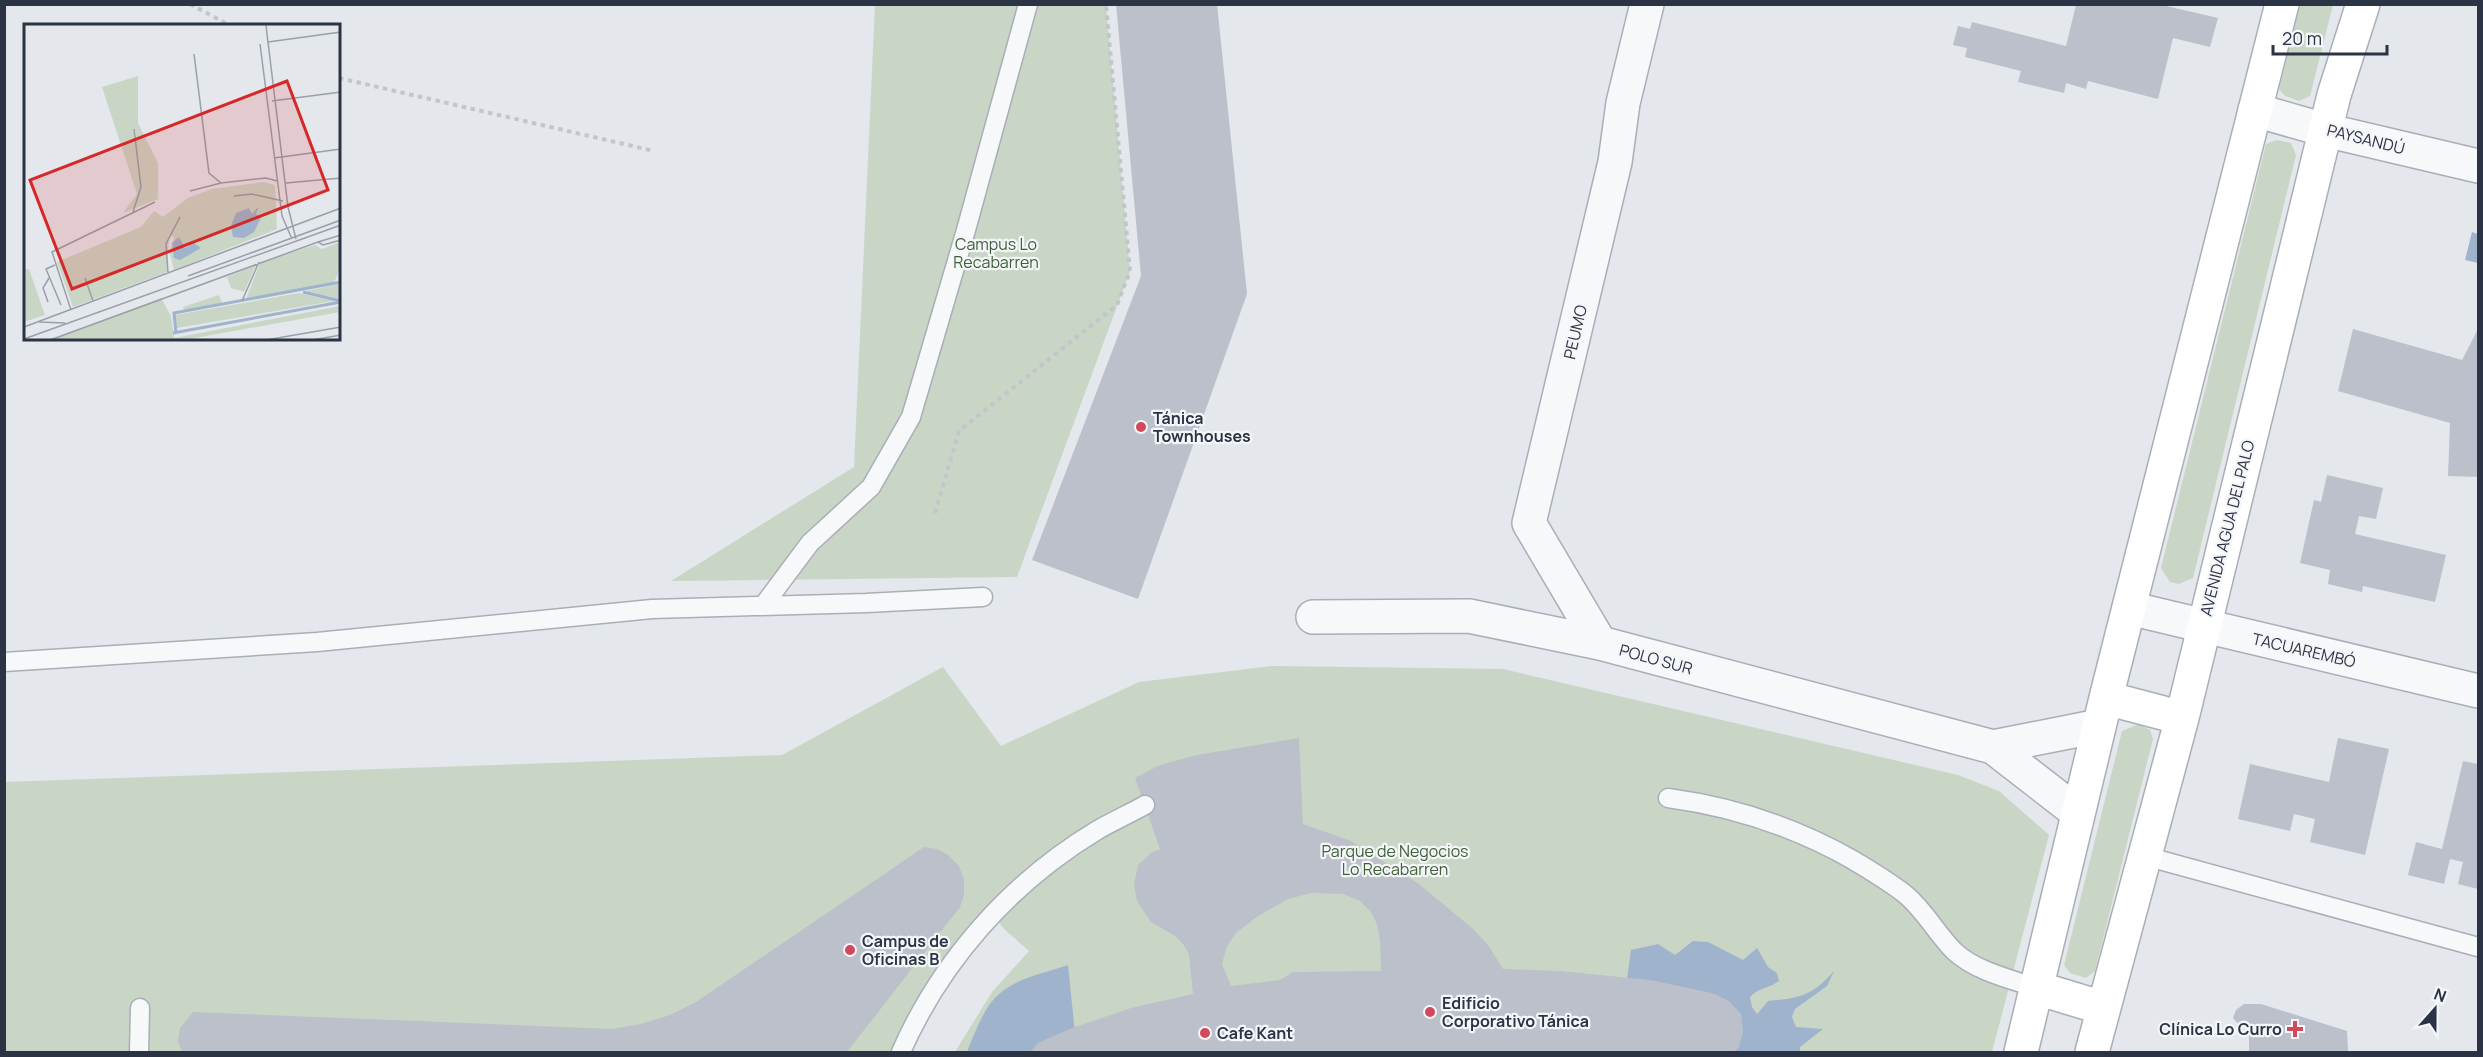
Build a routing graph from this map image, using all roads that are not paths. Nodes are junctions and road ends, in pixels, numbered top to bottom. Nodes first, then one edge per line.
1 (1028, 4) edge
2 (1647, 4) edge
3 (2282, 4) edge
4 (2363, 4) edge
5 (2255, 110) junction
6 (2325, 130) junction
7 (2478, 166) edge
8 (983, 597) dead end
9 (764, 606) junction
10 (2129, 608) junction
11 (1313, 617) dead end
12 (2204, 626) junction
13 (1600, 643) junction
14 (4, 662) edge
15 (2478, 691) edge
16 (2102, 712) junction
17 (2182, 718) junction
18 (1993, 747) junction
19 (1668, 798) dead end
20 (1145, 805) dead end
21 (2079, 813) junction
22 (2145, 856) junction
23 (2478, 947) edge
24 (2037, 988) junction
25 (140, 1008) dead end
26 (2103, 1008) junction
27 (139, 1053) edge
28 (901, 1053) edge
29 (2021, 1053) edge
30 (2092, 1053) edge

1 - 9 lane
2 - 13 street, PEUMO
3 - 5 street
4 - 6 street, AVENIDA AGUA DEL PALO
5 - 6 street, PAYSANDÚ
5 - 10 street
6 - 7 street, PAYSANDÚ
6 - 12 street, AVENIDA AGUA DEL PALO
8 - 9 lane
9 - 14 lane
10 - 12 street, TACUAREMBÓ
10 - 16 street
11 - 13 street, POLO SUR
12 - 15 street, TACUAREMBÓ
12 - 17 street, AVENIDA AGUA DEL PALO
13 - 18 street, POLO SUR
16 - 17 street
16 - 18 street, POLO SUR
16 - 21 street
17 - 22 street, AVENIDA AGUA DEL PALO
18 - 21 street, POLO SUR
19 - 24 lane
20 - 28 lane
21 - 24 street
22 - 23 lane
22 - 26 street, AVENIDA AGUA DEL PALO
24 - 26 street
24 - 29 street
25 - 27 lane
26 - 30 street, AVENIDA AGUA DEL PALO

